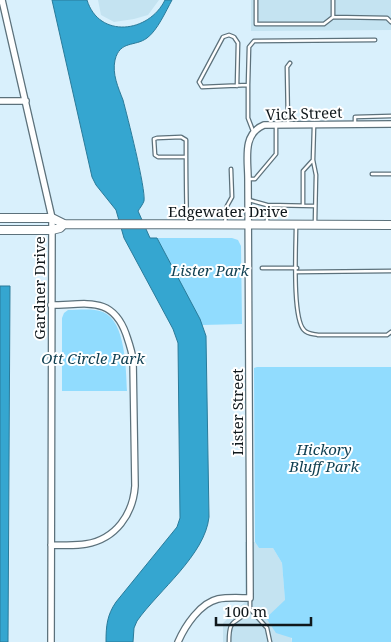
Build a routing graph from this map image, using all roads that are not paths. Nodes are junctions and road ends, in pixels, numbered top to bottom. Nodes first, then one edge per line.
1 (2, 0) edge
2 (256, 0) edge
3 (333, 0) edge
4 (333, 17) junction
5 (391, 22) edge
6 (375, 40) dead end
7 (290, 63) dead end
8 (237, 86) junction
9 (248, 86) junction
10 (0, 101) edge
11 (26, 101) junction
12 (391, 116) edge
13 (355, 124) junction
14 (391, 124) edge
15 (276, 125) junction
16 (288, 125) junction
17 (314, 125) junction
18 (253, 132) junction
19 (186, 157) junction
20 (313, 160) junction
21 (231, 169) dead end
22 (372, 174) dead end
23 (391, 174) edge
24 (248, 179) junction
25 (248, 200) junction
26 (267, 205) junction
27 (303, 205) junction
28 (315, 206) junction
29 (0, 218) edge
30 (52, 218) junction
31 (64, 224) junction
32 (296, 224) junction
33 (315, 224) junction
34 (391, 224) edge
35 (187, 225) junction
36 (225, 225) junction
37 (248, 225) junction
38 (267, 225) junction
39 (0, 230) edge
40 (52, 230) junction
41 (262, 268) dead end
42 (297, 270) junction
43 (391, 271) edge
44 (51, 304) junction
45 (391, 332) edge
46 (51, 545) junction
47 (250, 598) junction
48 (250, 609) junction
49 (51, 642) edge
50 (178, 642) edge
51 (229, 642) edge
52 (270, 642) edge

1 - 11 street, Gardner Drive
2 - 4 lane
3 - 4 lane
4 - 5 lane
6 - 9 lane
7 - 16 lane
8 - 8 lane
8 - 9 lane
9 - 18 lane
10 - 11 street
11 - 30 street, Gardner Drive
12 - 13 lane
13 - 14 street, Vick Street
13 - 17 street, Vick Street
15 - 16 street, Vick Street
15 - 18 street, Vick Street
15 - 24 lane
16 - 17 street, Vick Street
17 - 20 lane
18 - 24 street, Vick Street
19 - 19 lane
19 - 35 lane
20 - 27 lane
20 - 28 lane
21 - 36 lane
22 - 23 lane
24 - 25 street, Vick Street
25 - 26 lane
25 - 37 street, Vick Street
26 - 27 lane
26 - 38 lane
27 - 28 lane
28 - 33 lane
29 - 30 street, Edgewater Drive
30 - 31 street, Edgewater Drive
30 - 40 street, Gardner Drive
31 - 35 street, Edgewater Drive
31 - 40 street, Edgewater Drive
32 - 33 street, Edgewater Drive
32 - 38 street, Edgewater Drive
32 - 42 lane
33 - 34 street, Edgewater Drive
35 - 36 street, Edgewater Drive
36 - 37 street, Edgewater Drive
37 - 38 street, Edgewater Drive
37 - 47 street, Lister Street
39 - 40 street, Edgewater Drive
40 - 44 street, Gardner Drive
41 - 42 lane
42 - 43 lane
42 - 45 lane
44 - 46 street, Gardner Drive
44 - 46 street
46 - 49 street, Gardner Drive
47 - 48 lane
47 - 50 street
48 - 51 lane
48 - 52 lane

